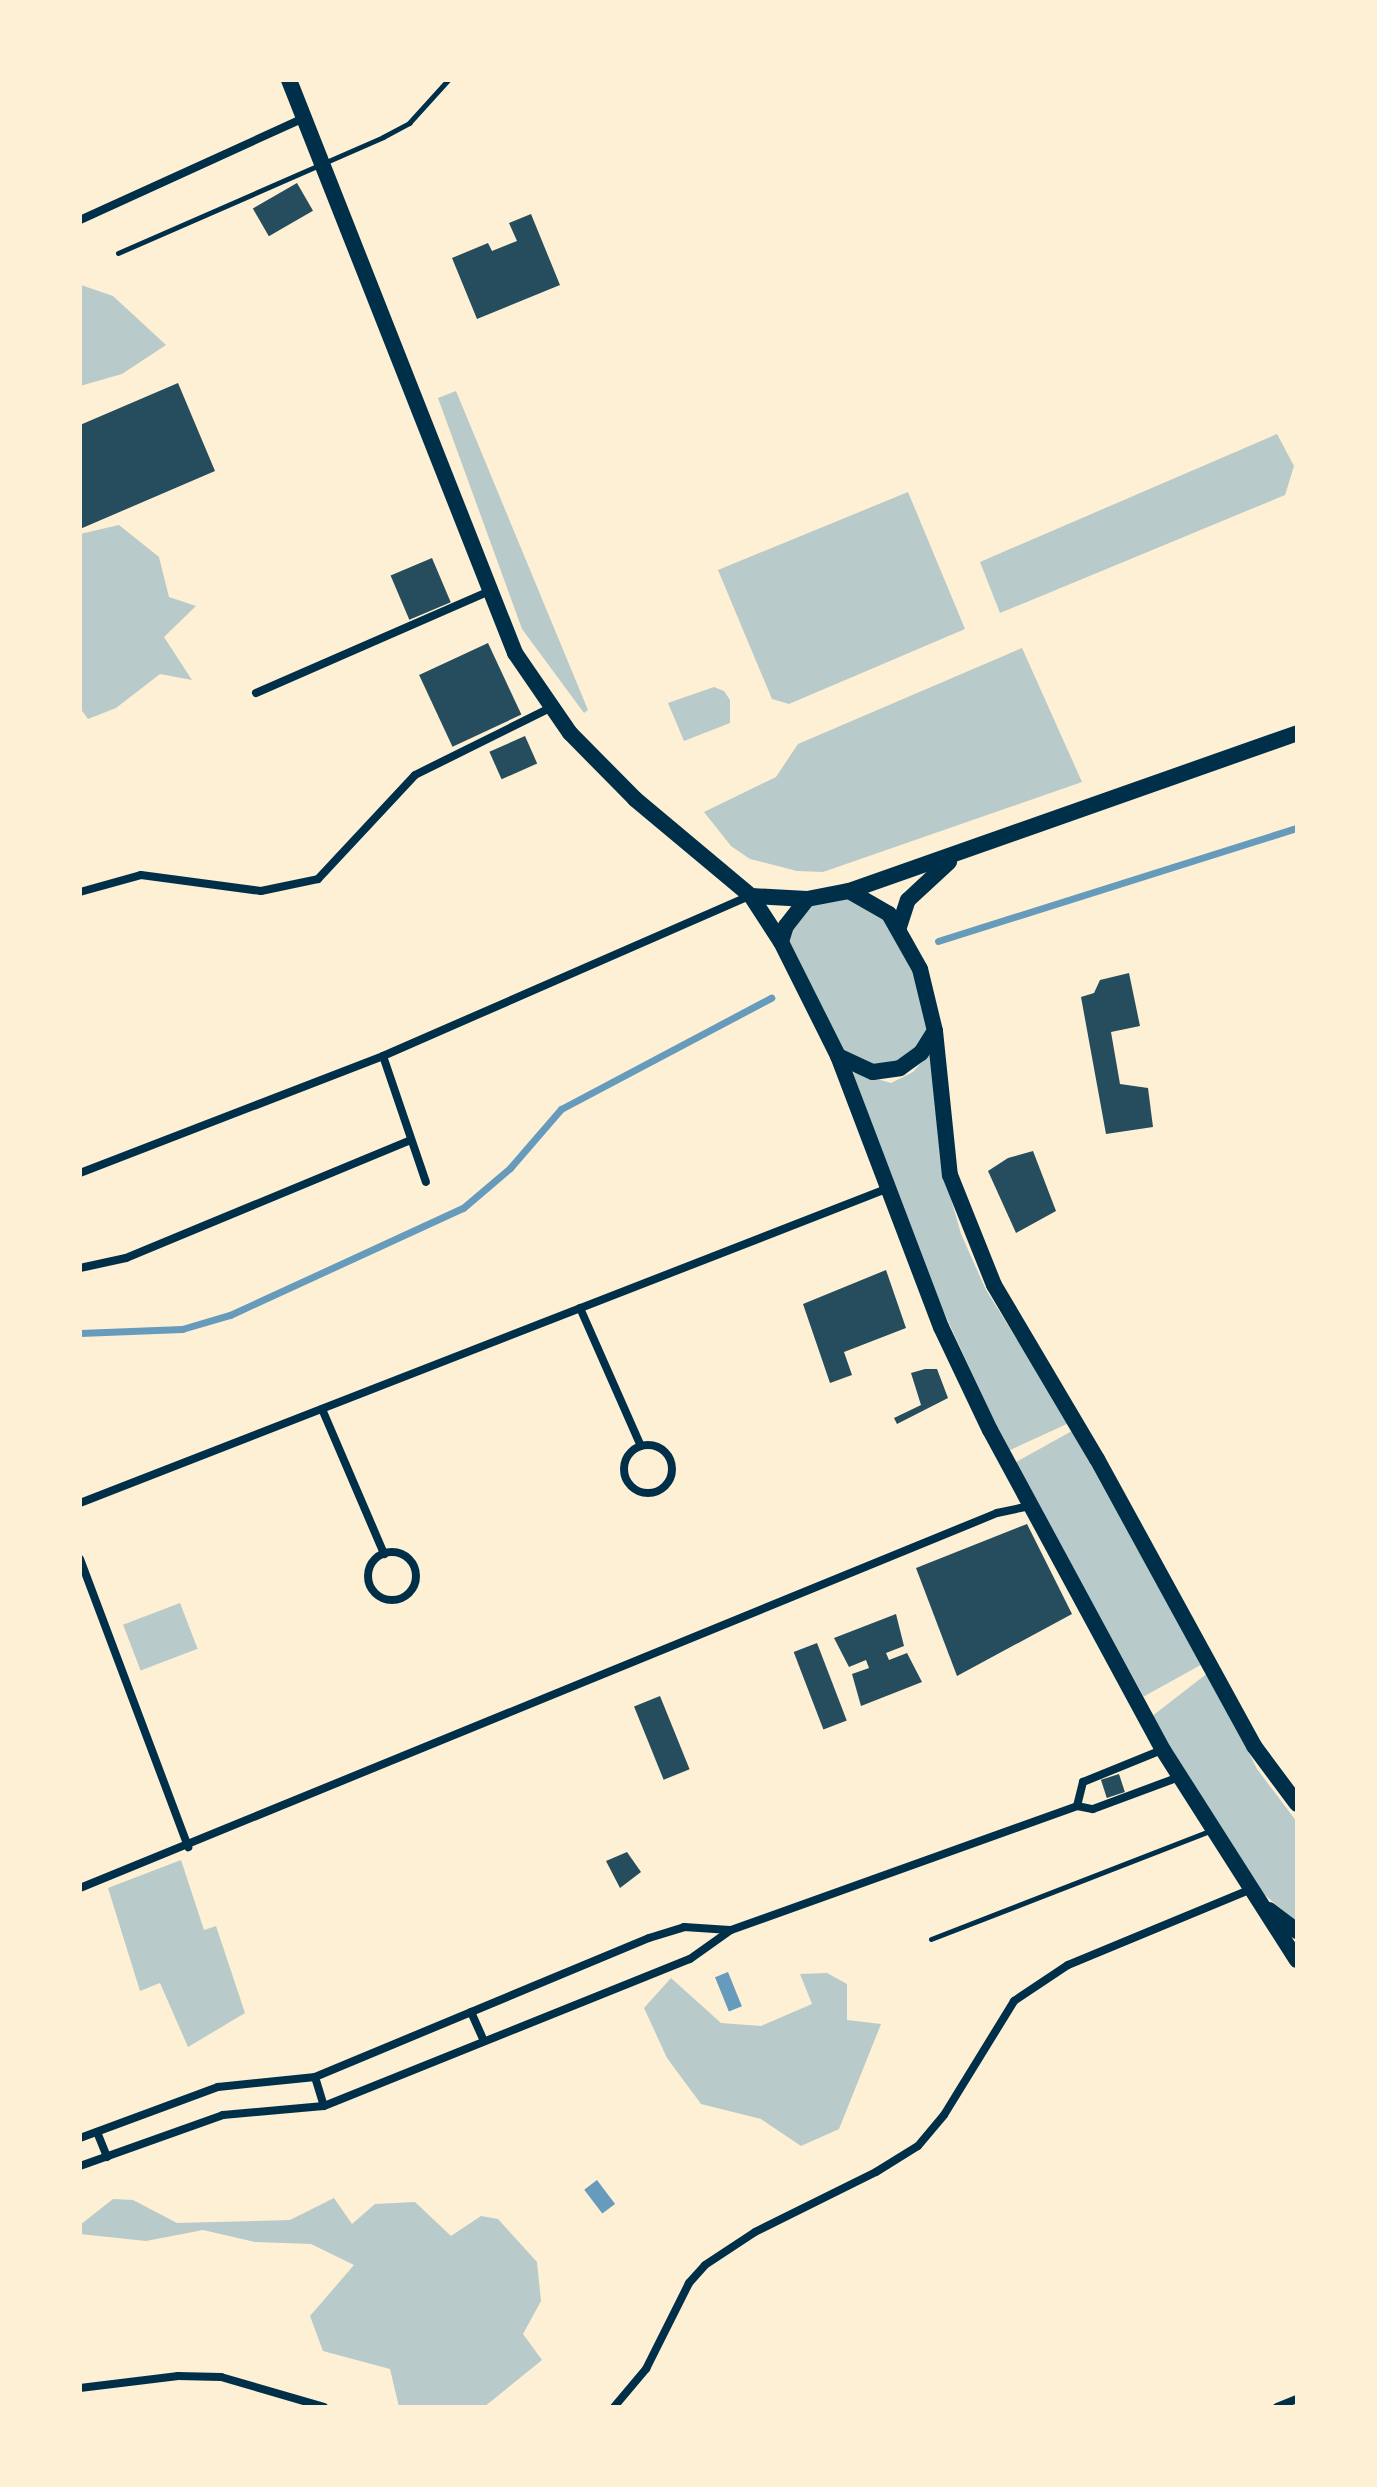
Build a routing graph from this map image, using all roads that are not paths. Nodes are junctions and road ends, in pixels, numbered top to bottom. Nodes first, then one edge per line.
1 (289, 80) edge
2 (448, 80) edge
3 (304, 118) junction
4 (323, 163) junction
5 (80, 220) edge
6 (118, 253) dead end
7 (489, 591) junction
8 (256, 693) dead end
9 (550, 708) junction
10 (1297, 733) edge
11 (953, 858) junction
12 (849, 891) junction
13 (80, 892) edge
14 (751, 896) junction
15 (807, 899) junction
16 (899, 927) junction
17 (781, 942) junction
18 (935, 1031) junction
19 (383, 1056) junction
20 (838, 1056) junction
21 (411, 1140) junction
22 (80, 1173) edge
23 (426, 1182) dead end
24 (886, 1189) junction
25 (80, 1268) edge
26 (580, 1308) junction
27 (322, 1409) junction
28 (641, 1446) junction
29 (80, 1503) edge
30 (1031, 1506) junction
31 (384, 1554) junction
32 (80, 1559) edge
33 (1163, 1750) junction
34 (1179, 1777) junction
35 (1297, 1804) edge
36 (1077, 1806) junction
37 (1211, 1831) junction
38 (188, 1847) junction
39 (80, 1888) edge
40 (1254, 1896) junction
41 (731, 1930) junction
42 (1297, 1931) edge
43 (931, 1939) dead end
44 (1297, 1960) edge
45 (471, 2012) junction
46 (483, 2039) junction
47 (315, 2077) junction
48 (324, 2106) junction
49 (97, 2132) junction
50 (80, 2138) edge
51 (107, 2157) junction
52 (80, 2166) edge
53 (80, 2388) edge
54 (1297, 2399) edge
55 (324, 2407) edge
56 (614, 2407) edge
57 (1277, 2407) edge

1 - 3 main road
2 - 4 lane
3 - 4 main road
3 - 5 street
4 - 6 lane
4 - 7 main road
7 - 8 street
7 - 9 main road
9 - 13 street
9 - 14 main road
10 - 11 main road
11 - 12 main road
11 - 16 main road
12 - 15 main road
12 - 16 main road
14 - 15 main road
14 - 17 main road
14 - 19 street
15 - 17 main road
16 - 18 main road
17 - 20 main road
18 - 20 main road
18 - 35 main road
19 - 21 street
19 - 22 street
20 - 24 main road
21 - 23 street
21 - 25 street
24 - 26 street
24 - 30 main road
26 - 27 street
26 - 28 street
27 - 29 street
27 - 31 street
28 - 28 street
30 - 33 main road
30 - 38 street
31 - 31 street
32 - 38 street
33 - 34 main road
33 - 36 street
34 - 36 street
34 - 37 main road
36 - 41 street
37 - 40 main road
37 - 43 lane
38 - 39 street
40 - 42 main road
40 - 44 main road
40 - 56 street
41 - 45 street
41 - 46 street
45 - 46 street
45 - 47 street
46 - 48 street
47 - 48 street
47 - 49 street
48 - 51 street
49 - 50 street
49 - 51 street
51 - 52 street
53 - 55 street
54 - 57 street

